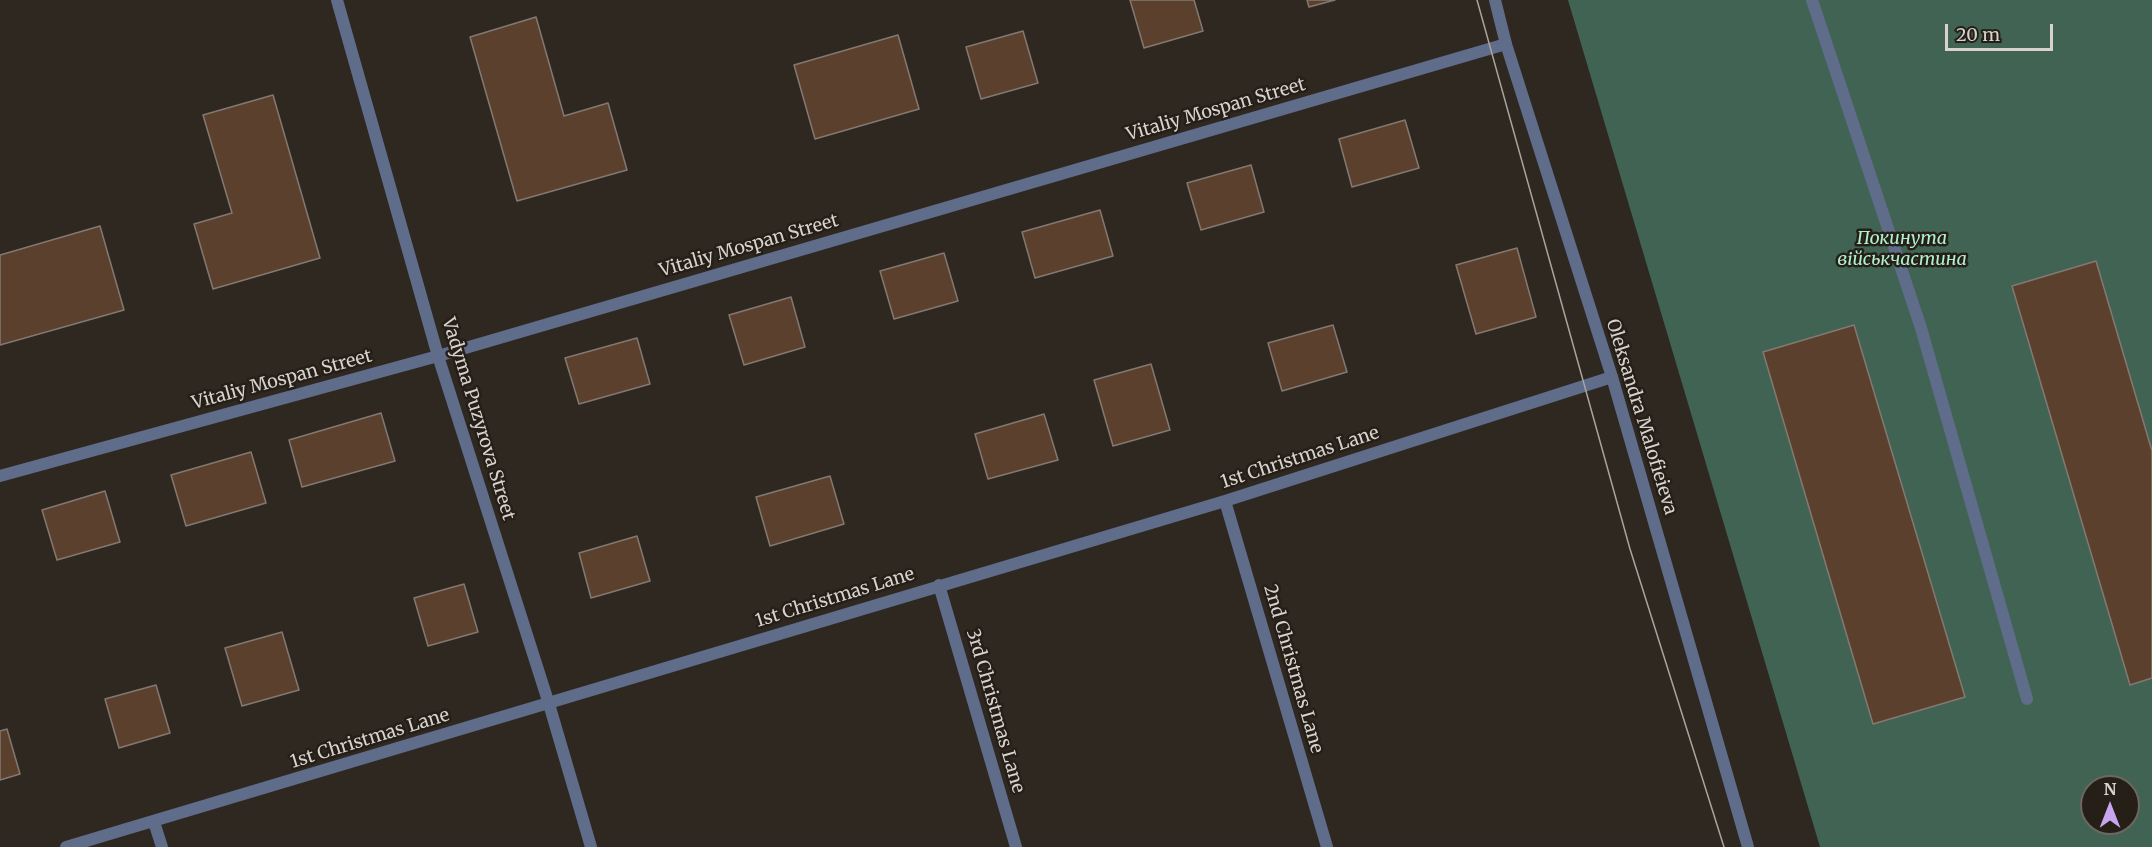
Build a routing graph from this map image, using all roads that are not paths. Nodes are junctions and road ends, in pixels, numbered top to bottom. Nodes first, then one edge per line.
1 (337, 0) edge
2 (1495, 0) edge
3 (1812, 0) edge
4 (1506, 44) junction
5 (438, 356) junction
6 (1612, 378) junction
7 (0, 476) edge
8 (1225, 501) junction
9 (939, 585) junction
10 (2027, 699) dead end
11 (549, 704) junction
12 (154, 822) junction
13 (66, 847) edge
14 (162, 847) edge
15 (591, 847) edge
16 (1016, 847) edge
17 (1327, 847) edge
18 (1748, 847) edge

1 - 5 street, Vadyma Puzyrova Street
2 - 4 street, Oleksandra Malofieieva
3 - 10 street
4 - 5 street, Vitaliy Mospan Street
4 - 6 street, Oleksandra Malofieieva
5 - 7 street, Vitaliy Mospan Street
5 - 11 street, Vadyma Puzyrova Street
6 - 8 street, 1st Christmas Lane
6 - 18 street, Oleksandra Malofieieva
8 - 9 street, 1st Christmas Lane
8 - 17 street, 2nd Christmas Lane
9 - 11 street, 1st Christmas Lane
9 - 16 street, 3rd Christmas Lane
11 - 12 street, 1st Christmas Lane
11 - 15 street, Vadyma Puzyrova Street
12 - 13 street, 1st Christmas Lane
12 - 14 street

